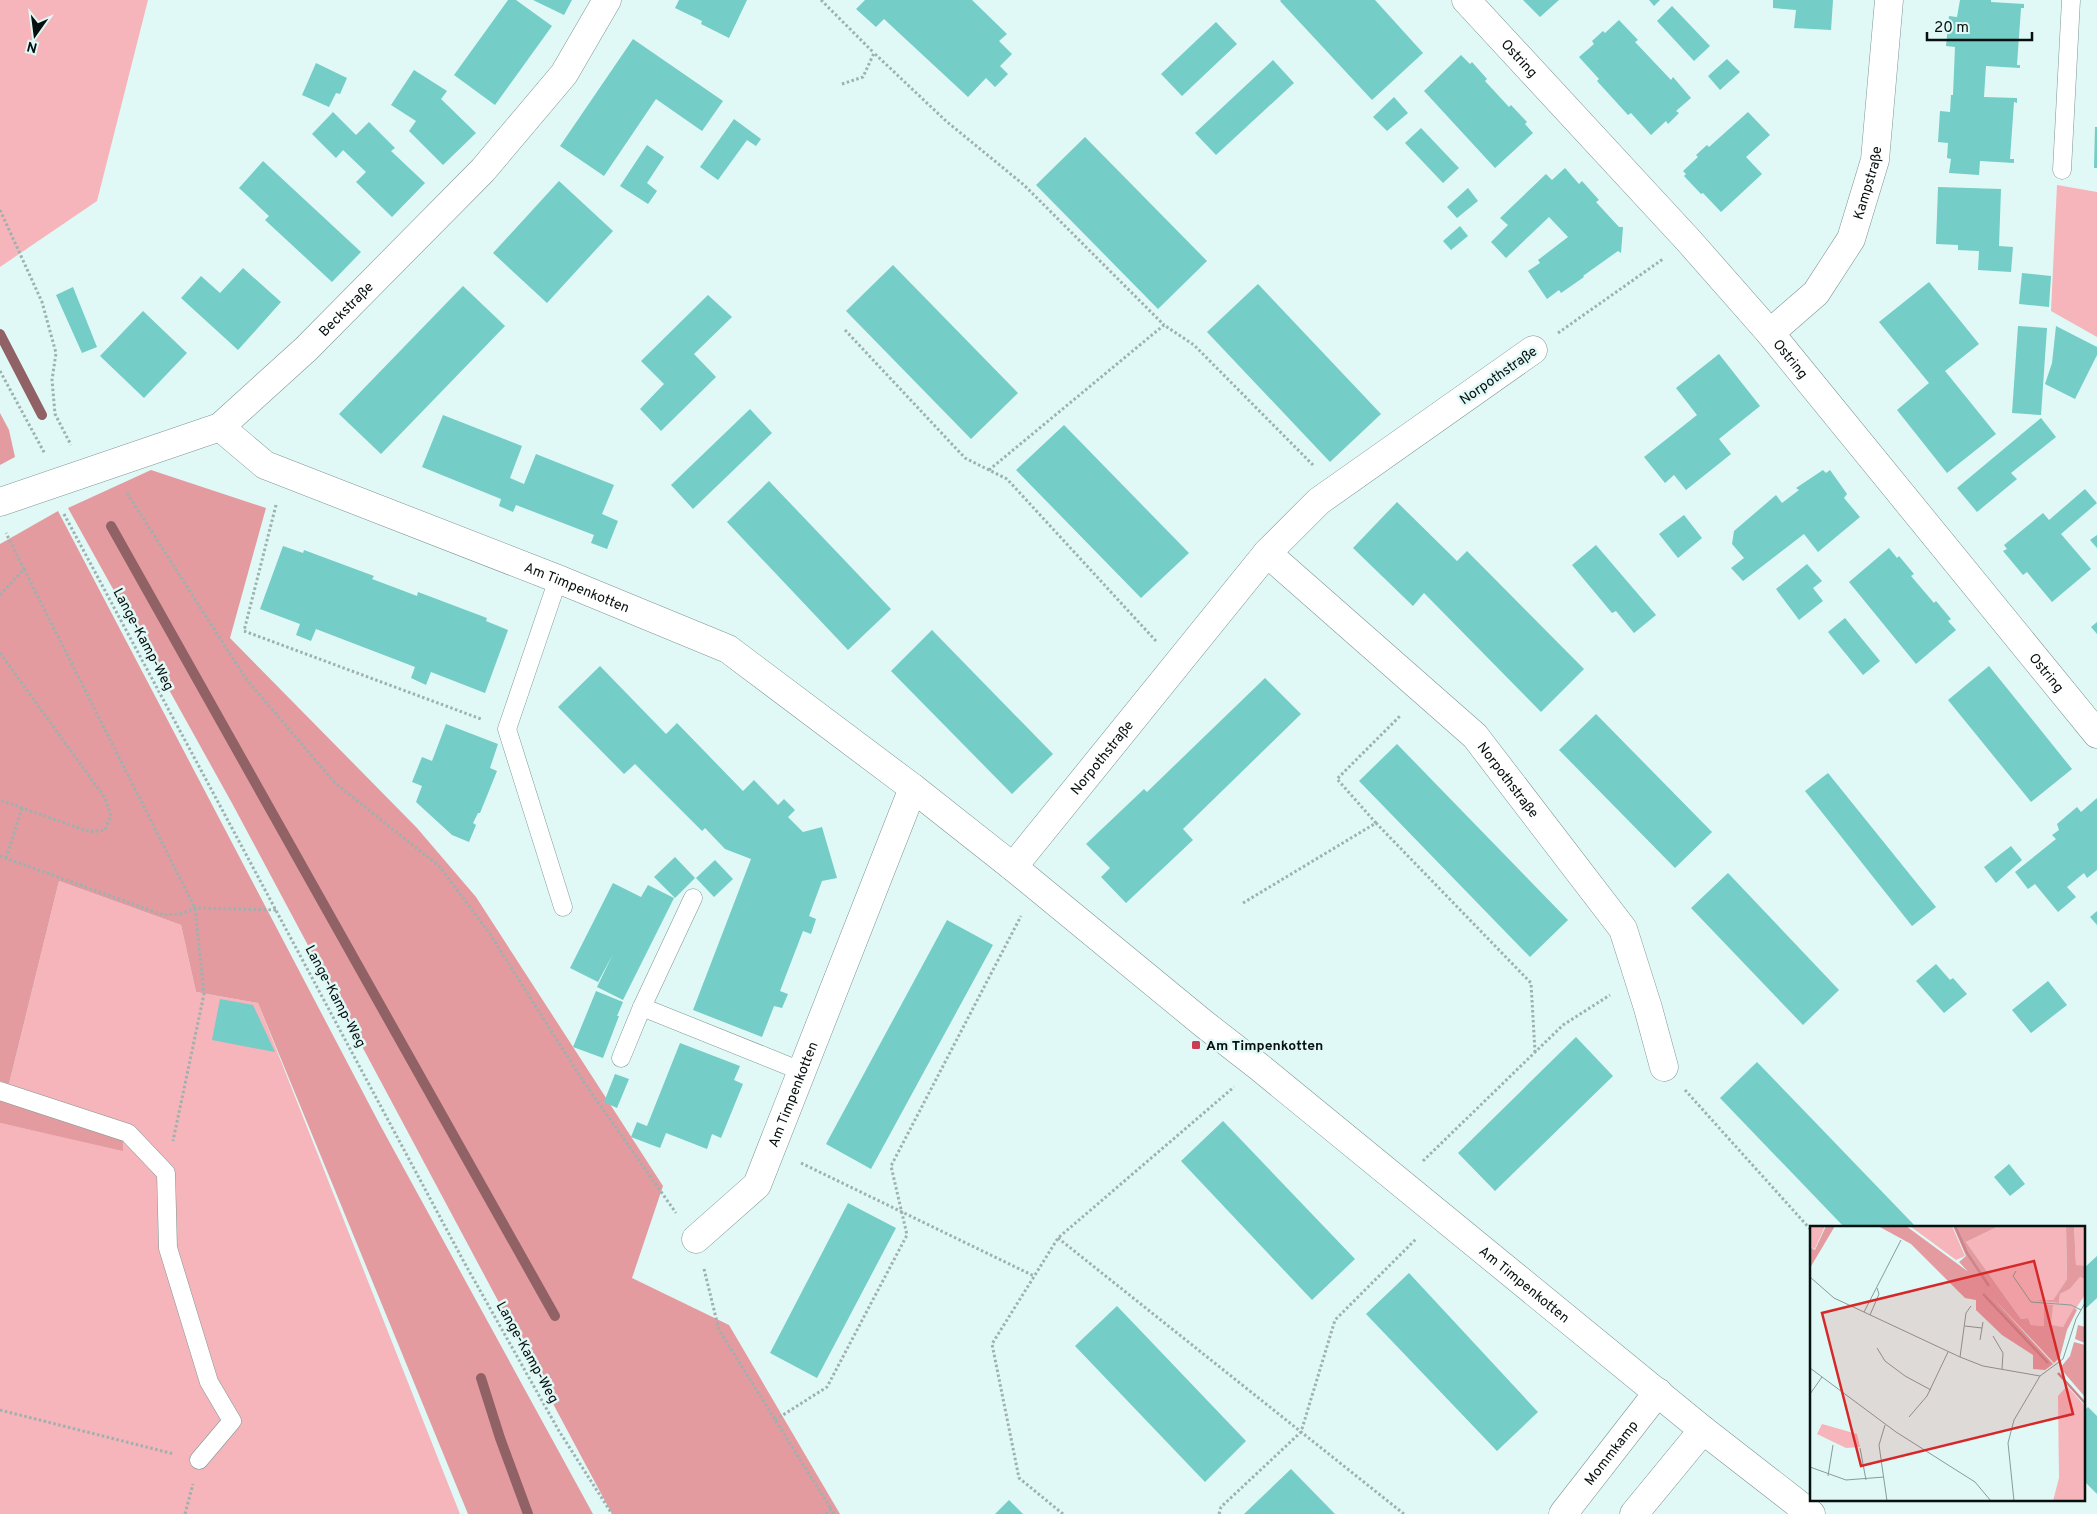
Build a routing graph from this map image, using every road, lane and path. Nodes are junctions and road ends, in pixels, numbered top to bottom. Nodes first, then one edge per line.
1 (607, 0) edge
2 (821, 0) edge
3 (1466, 0) edge
4 (1889, 0) edge
5 (2071, 0) edge
6 (874, 53) junction
7 (842, 84) dead end
8 (2062, 170) dead end
9 (0, 210) edge
10 (1689, 241) junction
11 (1164, 325) junction
12 (846, 330) dead end
13 (1770, 333) junction
14 (1532, 350) joint
15 (0, 371) edge
16 (220, 427) junction
17 (97, 468) junction
18 (989, 470) junction
19 (284, 472) junction
20 (59, 480) junction
21 (1336, 488) junction
22 (0, 502) edge
23 (4, 529) dead end
24 (1267, 554) junction
25 (24, 569) junction
26 (558, 579) junction
27 (0, 595) edge
28 (0, 653) edge
29 (1178, 663) junction
30 (1425, 692) junction
31 (508, 729) junction
32 (2097, 734) edge
33 (913, 788) junction
34 (0, 800) edge
35 (22, 808) junction
36 (1376, 823) junction
37 (0, 856) edge
38 (6, 858) junction
39 (1013, 867) junction
40 (1042, 891) junction
41 (694, 898) dead end
42 (1243, 903) dead end
43 (195, 908) junction
44 (563, 908) dead end
45 (277, 910) junction
46 (1639, 977) junction
47 (642, 1007) junction
48 (1536, 1052) junction
49 (621, 1058) dead end
50 (1258, 1066) junction
51 (1664, 1067) joint
52 (801, 1071) junction
53 (0, 1091) edge
54 (771, 1148) junction
55 (166, 1174) junction
56 (1401, 1182) junction
57 (902, 1212) junction
58 (1440, 1215) junction
59 (1810, 1229) edge
60 (1058, 1238) junction
61 (696, 1239) junction
62 (1034, 1276) junction
63 (1658, 1392) junction
64 (0, 1410) edge
65 (775, 1420) junction
66 (1703, 1430) junction
67 (1301, 1432) junction
68 (199, 1460) junction
69 (831, 1510) junction
70 (185, 1514) edge
71 (612, 1514) edge
72 (826, 1514) edge
73 (834, 1514) edge
74 (1063, 1514) edge
75 (1219, 1514) edge
76 (1404, 1514) edge
77 (1563, 1514) edge
78 (1634, 1514) edge
79 (1810, 1514) edge

1 - 16 street, Beckstraße
2 - 6 path
3 - 10 street, Ostring
4 - 13 street, Kampstraße
5 - 8 lane
6 - 7 path
6 - 11 path
9 - 17 path
10 - 13 street, Ostring
10 - 14 path, Norpothstraße
11 - 18 path
11 - 21 path
12 - 18 path
13 - 32 street, Ostring
14 - 21 street, Norpothstraße
15 - 20 path
16 - 17 street, Beckstraße
16 - 19 street, Am Timpenkotten
17 - 20 street, Beckstraße
17 - 61 path
18 - 29 path
19 - 26 street, Am Timpenkotten
19 - 31 path
20 - 22 street, Beckstraße
20 - 45 path, Lange-Kamp-Weg
21 - 24 street, Norpothstraße
23 - 25 path
24 - 29 street, Norpothstraße
24 - 30 street, Norpothstraße
25 - 27 path
25 - 43 path
26 - 31 lane
26 - 33 street, Am Timpenkotten
28 - 35 path
29 - 39 street, Norpothstraße
30 - 36 path
30 - 46 street, Norpothstraße
31 - 44 lane
33 - 39 street, Am Timpenkotten
33 - 52 street, Am Timpenkotten
34 - 35 path
35 - 38 path
36 - 42 path
36 - 48 path
37 - 38 path
38 - 43 path
39 - 40 street, Am Timpenkotten
40 - 50 street, Am Timpenkotten
40 - 57 path
41 - 47 lane
43 - 45 path
43 - 55 path
45 - 71 path, Lange-Kamp-Weg
46 - 48 path
46 - 51 street, Norpothstraße
47 - 49 lane
47 - 52 lane
48 - 56 path
50 - 56 street, Am Timpenkotten
50 - 60 path
51 - 59 path
52 - 54 street, Am Timpenkotten
53 - 55 lane
54 - 57 path
54 - 61 street, Am Timpenkotten
55 - 68 lane
56 - 58 street, Am Timpenkotten
57 - 62 path
57 - 65 path
58 - 63 street, Am Timpenkotten
58 - 67 path
60 - 62 path
60 - 67 path
61 - 65 path
62 - 74 path
63 - 66 street, Am Timpenkotten
63 - 77 street, Mommkamp
64 - 68 path
65 - 69 path
66 - 78 street
66 - 79 street, Am Timpenkotten
67 - 75 path
67 - 76 path
68 - 70 path
69 - 72 path
69 - 73 path

